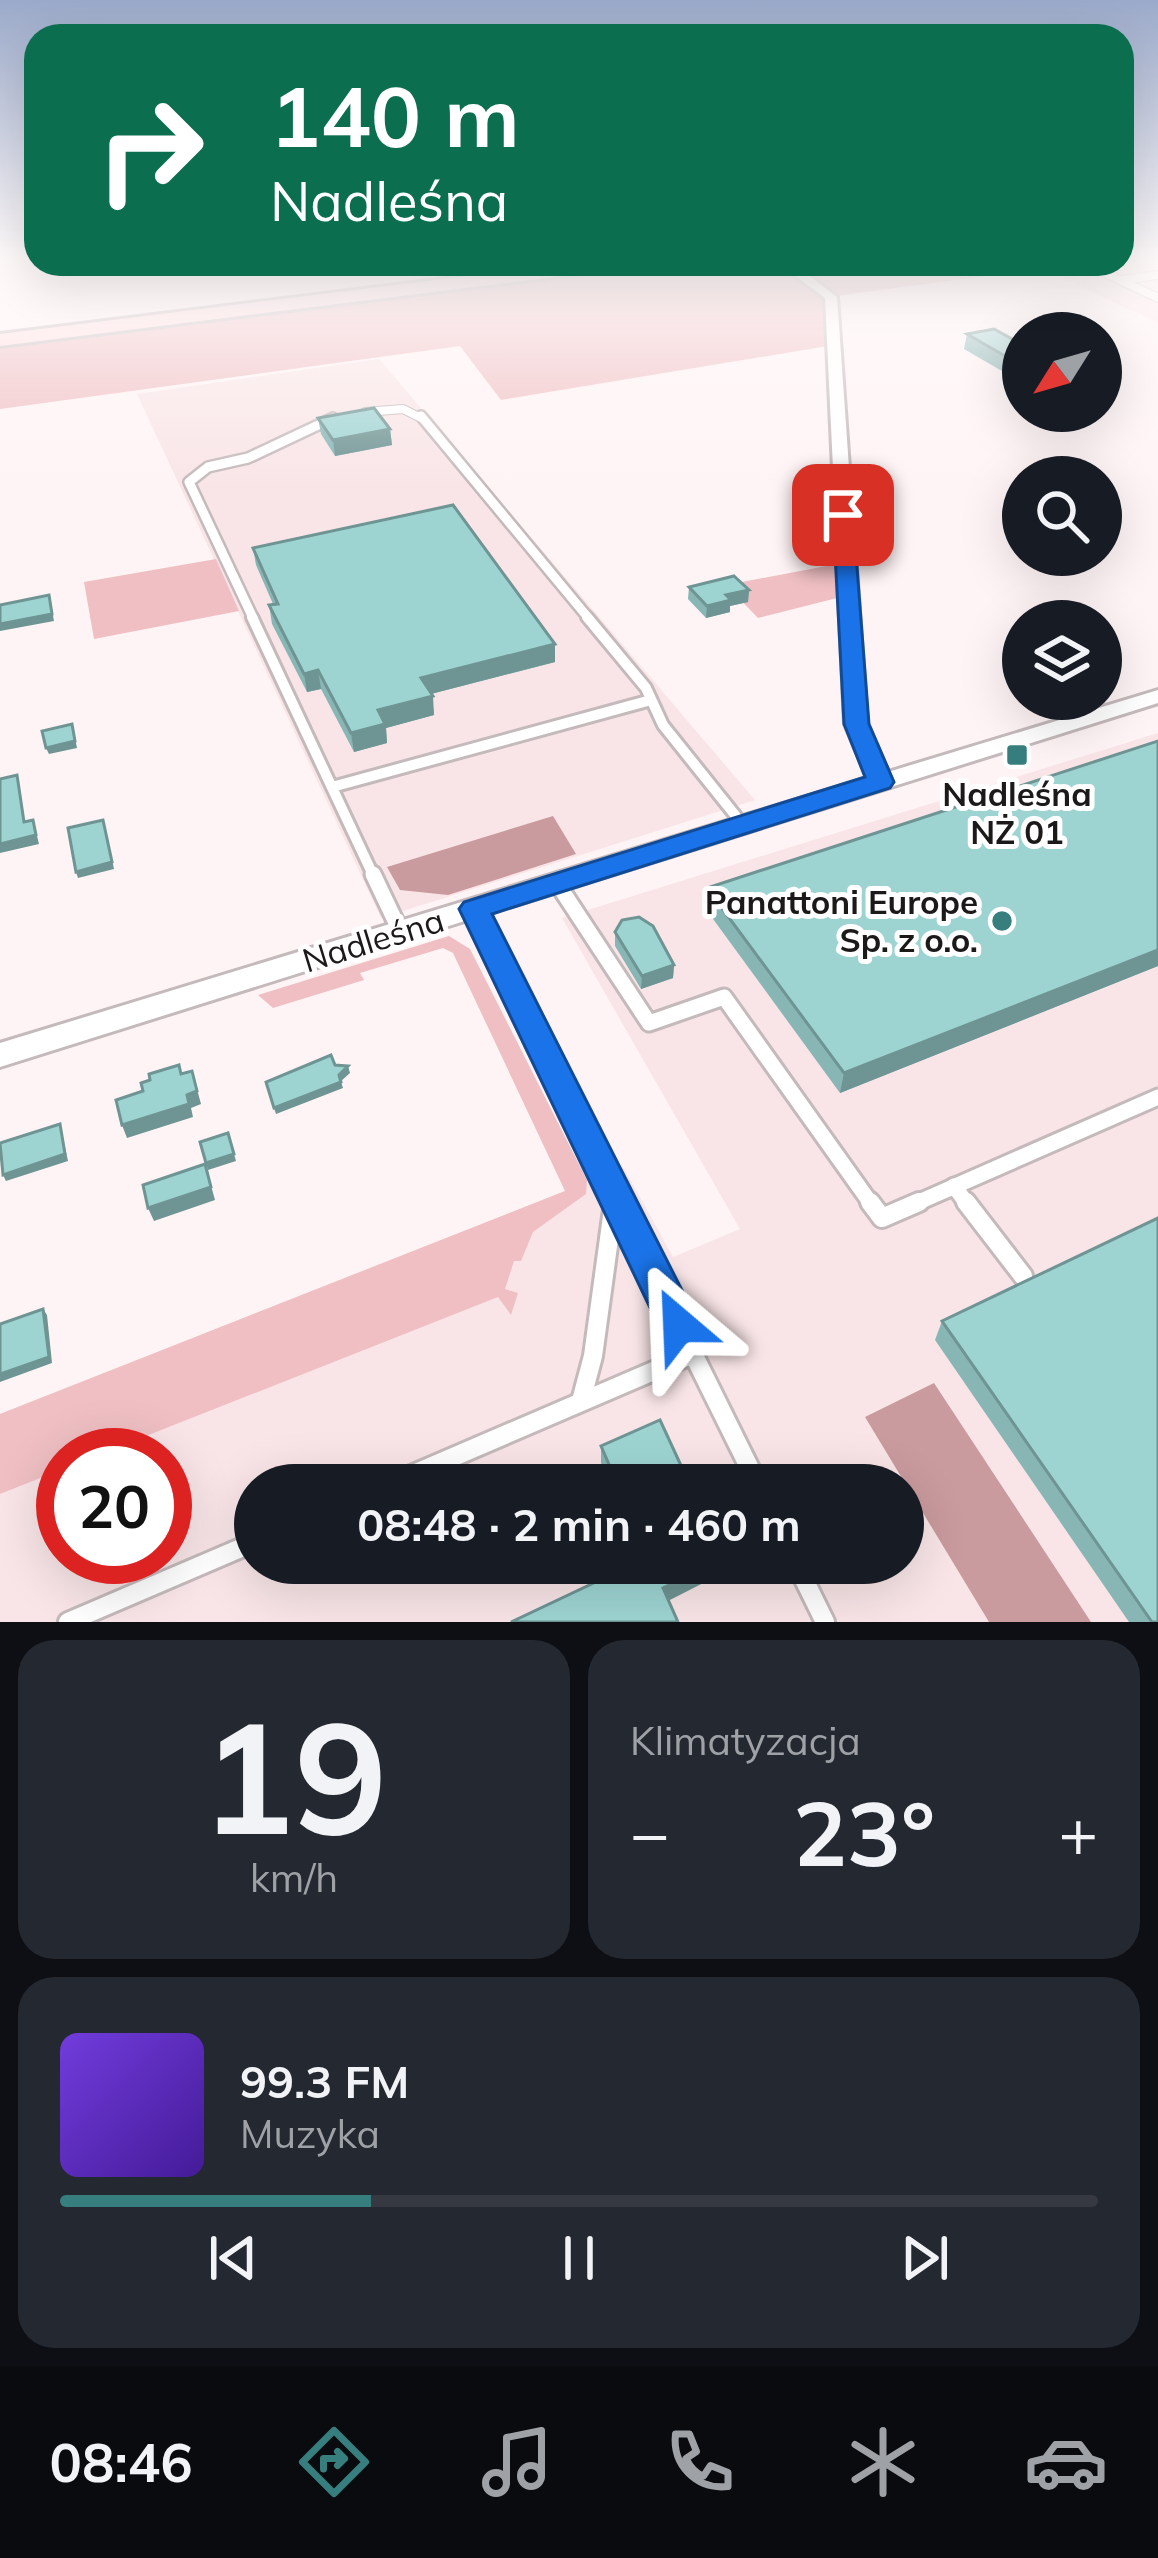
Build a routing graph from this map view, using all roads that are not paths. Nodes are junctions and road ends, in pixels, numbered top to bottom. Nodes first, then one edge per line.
1 (35, 336) edge
2 (833, 336) edge
3 (0, 340) edge
4 (1158, 696) edge
5 (652, 700) junction
6 (880, 782) junction
7 (332, 787) junction
8 (743, 825) junction
9 (557, 883) junction
10 (474, 909) junction
11 (400, 931) junction
12 (0, 1055) edge
13 (1158, 1097) edge
14 (954, 1186) junction
15 (615, 1196) junction
16 (1023, 1276) edge
17 (693, 1354) junction
18 (580, 1402) junction
19 (437, 1464) edge
20 (748, 1464) edge
21 (234, 1551) edge
22 (806, 1584) edge
23 (68, 1622) edge
24 (825, 1622) edge

1 - 3 main road
2 - 6 street
4 - 6 street, Nadleśna
5 - 7 lane
5 - 7 lane
5 - 8 lane
6 - 8 street, Nadleśna
7 - 11 lane
8 - 9 street, Nadleśna
9 - 10 street, Nadleśna
9 - 14 lane
10 - 11 street, Nadleśna
10 - 15 lane
11 - 12 street, Nadleśna
13 - 14 lane
14 - 16 lane
15 - 17 lane
15 - 18 lane
17 - 18 lane
17 - 20 lane
18 - 19 lane
21 - 23 lane
22 - 24 lane

